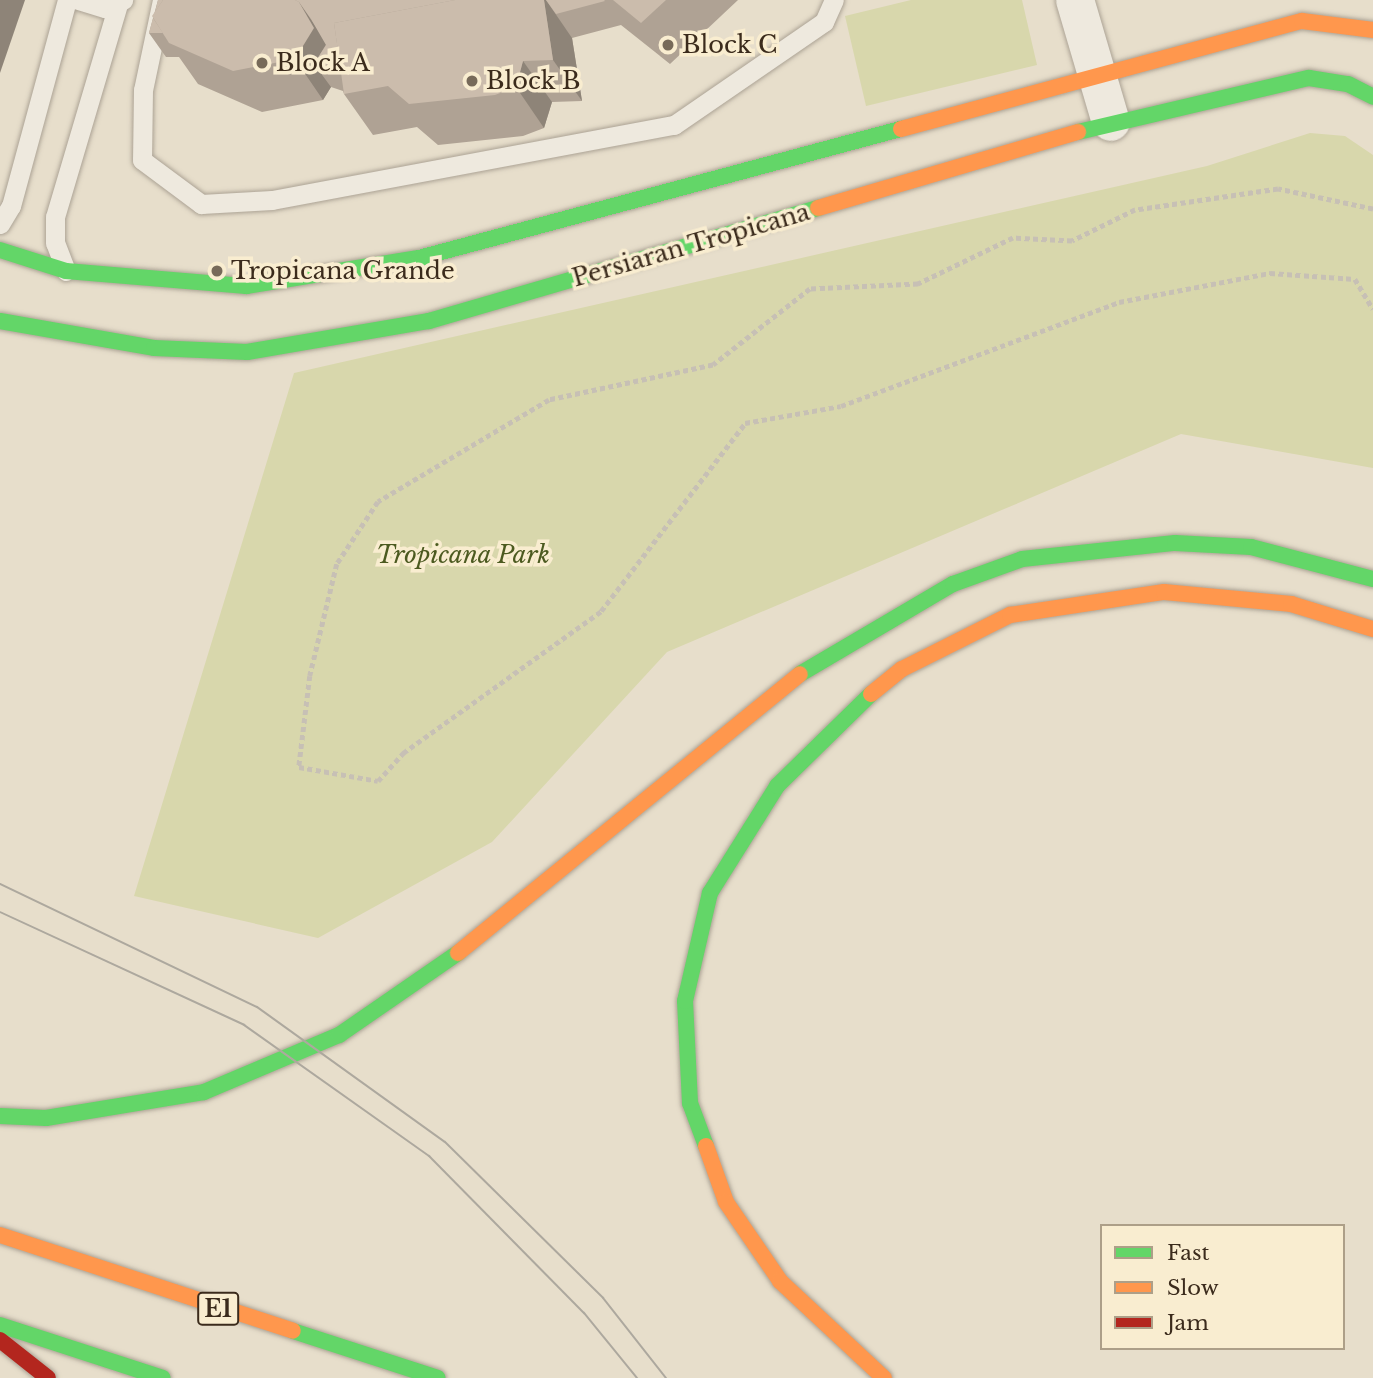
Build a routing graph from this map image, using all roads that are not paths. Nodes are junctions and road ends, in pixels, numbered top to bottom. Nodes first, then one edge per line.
1 (67, 0) edge
2 (78, 0) edge
3 (162, 0) edge
4 (834, 0) edge
5 (1074, 0) edge
6 (121, 2) edge
7 (1373, 30) edge
8 (1096, 79) junction
9 (1373, 97) edge
10 (1111, 122) junction
11 (0, 224) edge
12 (0, 250) edge
13 (66, 271) junction
14 (0, 321) edge
15 (1373, 579) edge
16 (1373, 629) edge
17 (0, 1116) edge
18 (0, 1235) edge
19 (0, 1325) edge
20 (0, 1340) edge
21 (48, 1378) edge
22 (163, 1378) edge
23 (438, 1378) edge
24 (884, 1378) edge

1 - 11 lane
2 - 6 lane
3 - 4 lane
5 - 8 street
6 - 13 lane
7 - 8 main road
8 - 10 street
8 - 13 main road
9 - 10 main road, Persiaran Tropicana
10 - 14 main road, Persiaran Tropicana
12 - 13 main road
15 - 17 main road
16 - 24 main road
18 - 23 main road, E1
19 - 22 main road
20 - 21 main road

